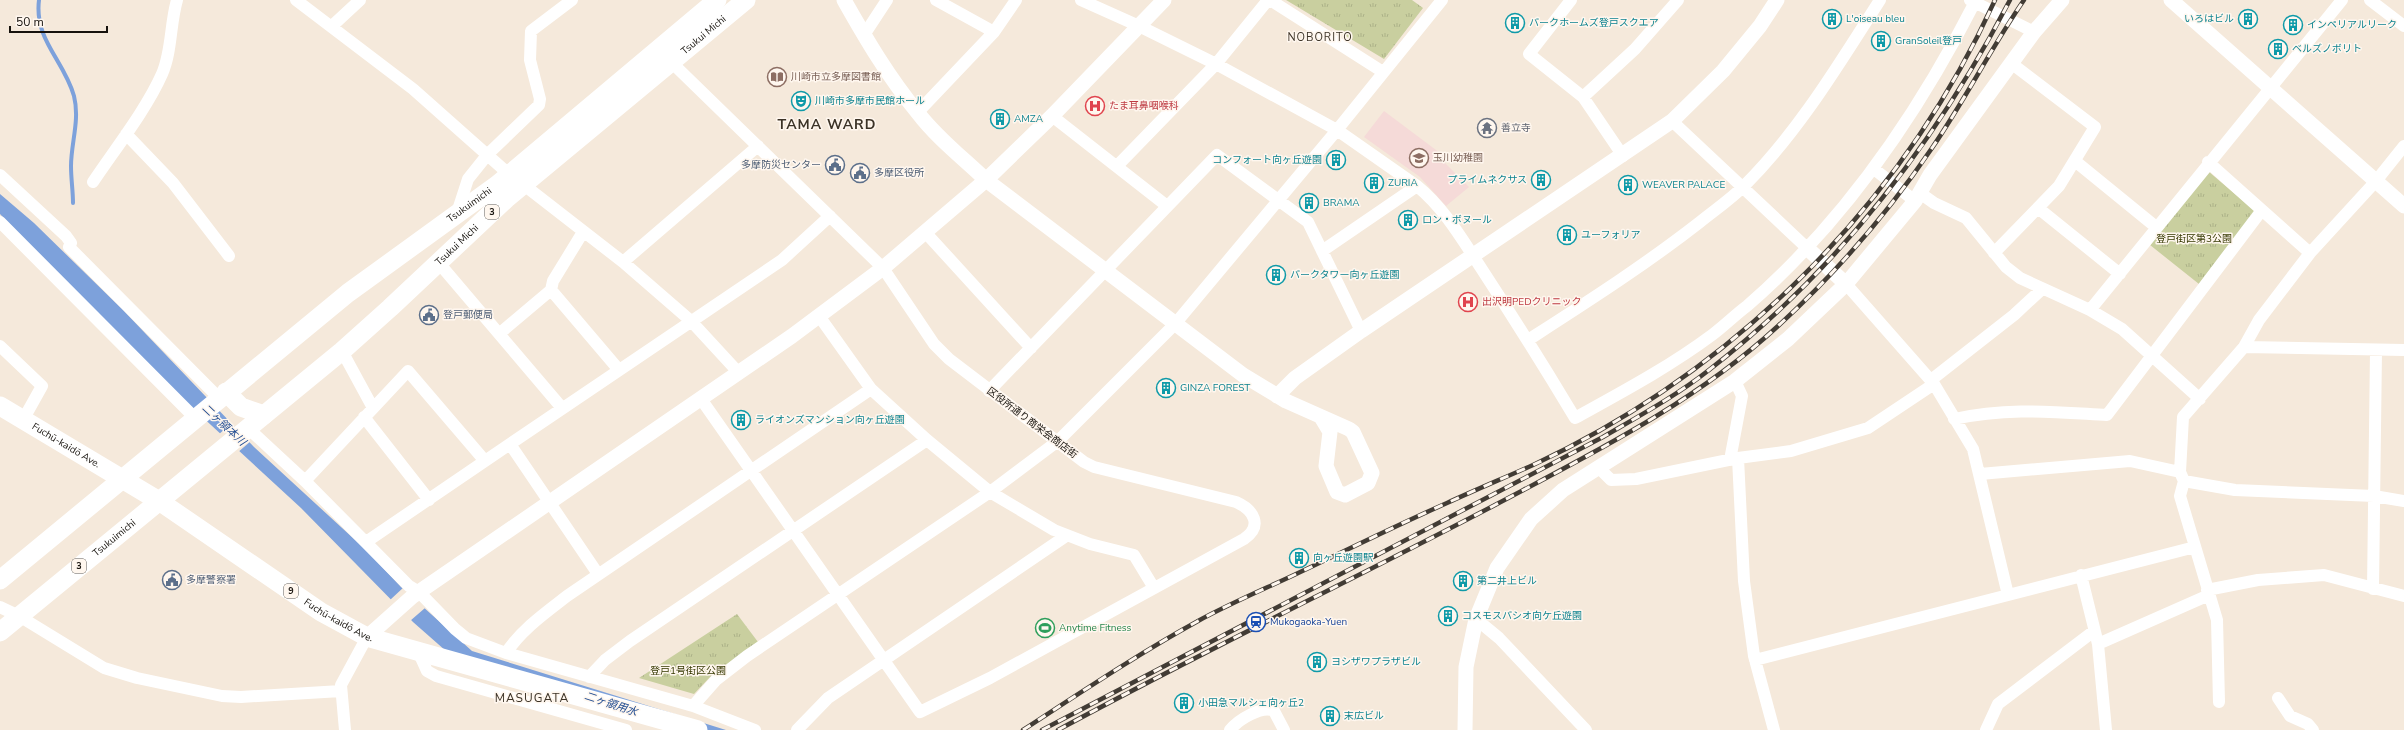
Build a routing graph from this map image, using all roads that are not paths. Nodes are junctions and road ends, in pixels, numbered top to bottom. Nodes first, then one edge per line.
1 (177, 0) edge
2 (296, 0) edge
3 (360, 0) edge
4 (572, 0) edge
5 (717, 0) edge
6 (746, 0) edge
7 (844, 0) edge
8 (887, 0) edge
9 (936, 0) edge
10 (1016, 0) edge
11 (1081, 0) edge
12 (1164, 0) edge
13 (1269, 0) edge
14 (1571, 0) edge
15 (1678, 0) edge
16 (1777, 0) edge
17 (1880, 0) edge
18 (2062, 0) edge
19 (2171, 0) edge
20 (2342, 0) edge
21 (2370, 0) edge
22 (1974, 1) edge
23 (1434, 3) edge
24 (332, 26) junction
25 (1139, 26) junction
26 (2404, 26) edge
27 (994, 32) junction
28 (2034, 32) junction
29 (864, 35) junction
30 (665, 56) junction
31 (2011, 63) junction
32 (1216, 64) junction
33 (1383, 72) junction
34 (2269, 87) junction
35 (1584, 96) junction
36 (917, 113) junction
37 (1052, 116) junction
38 (1672, 121) junction
39 (1337, 130) junction
40 (126, 134) junction
41 (758, 146) junction
42 (2404, 146) edge
43 (488, 154) junction
44 (1623, 156) junction
45 (2075, 161) junction
46 (2208, 162) junction
47 (1117, 166) junction
48 (1874, 169) junction
49 (0, 175) edge
50 (516, 179) junction
51 (986, 180) junction
52 (2376, 181) junction
53 (93, 182) dead end
54 (1417, 186) junction
55 (1743, 187) junction
56 (1917, 197) junction
57 (1278, 201) junction
58 (1167, 206) junction
59 (2404, 206) edge
60 (2038, 208) junction
61 (2262, 210) junction
62 (456, 216) junction
63 (830, 216) junction
64 (0, 222) edge
65 (2156, 227) junction
66 (583, 232) junction
67 (925, 232) junction
68 (1807, 248) junction
69 (1322, 251) junction
70 (1994, 253) junction
71 (2310, 253) junction
72 (229, 256) dead end
73 (1473, 256) junction
74 (438, 262) junction
75 (623, 262) junction
76 (883, 268) junction
77 (1105, 271) junction
78 (2120, 274) junction
79 (1846, 284) junction
80 (2042, 289) junction
81 (551, 290) junction
82 (2090, 310) junction
83 (819, 316) junction
84 (691, 321) junction
85 (1176, 324) junction
86 (1361, 331) junction
87 (500, 333) junction
88 (1528, 340) junction
89 (0, 346) edge
90 (2244, 347) junction
91 (1031, 348) junction
92 (342, 350) junction
93 (2376, 350) junction
94 (2404, 350) edge
95 (2153, 356) junction
96 (619, 370) junction
97 (738, 372) junction
98 (1735, 381) junction
99 (1932, 382) junction
100 (871, 389) junction
101 (989, 391) junction
102 (1276, 396) junction
103 (220, 397) junction
104 (701, 399) junction
105 (2200, 399) junction
106 (0, 406) edge
107 (562, 408) junction
108 (368, 412) junction
109 (264, 415) junction
110 (196, 416) junction
111 (1321, 417) junction
112 (1954, 419) junction
113 (23, 420) junction
114 (246, 430) junction
115 (927, 440) junction
116 (1058, 441) junction
117 (510, 444) junction
118 (1734, 459) junction
119 (485, 462) junction
120 (1599, 468) junction
121 (750, 470) junction
122 (1980, 474) junction
123 (2182, 477) junction
124 (122, 478) junction
125 (305, 481) junction
126 (990, 492) junction
127 (2374, 496) junction
128 (429, 500) junction
129 (159, 501) junction
130 (550, 501) junction
131 (2404, 501) edge
132 (792, 531) junction
133 (1066, 536) junction
134 (366, 542) junction
135 (2195, 547) junction
136 (598, 574) junction
137 (2081, 574) junction
138 (0, 580) edge
139 (1154, 588) junction
140 (2373, 589) junction
141 (2208, 593) junction
142 (416, 594) junction
143 (2008, 595) junction
144 (837, 596) junction
145 (2404, 596) edge
146 (0, 607) edge
147 (19, 616) junction
148 (1476, 619) junction
149 (2094, 631) junction
150 (0, 632) edge
151 (367, 637) junction
152 (2098, 644) junction
153 (426, 653) junction
154 (506, 653) junction
155 (883, 660) junction
156 (1755, 660) junction
157 (589, 677) junction
158 (341, 691) junction
159 (2278, 698) dead end
160 (2219, 702) dead end
161 (693, 706) junction
162 (345, 730) edge
163 (626, 730) edge
164 (698, 730) edge
165 (755, 730) edge
166 (797, 730) edge
167 (1230, 730) edge
168 (1284, 730) edge
169 (1465, 730) edge
170 (1586, 730) edge
171 (1774, 730) edge
172 (1986, 730) edge
173 (2106, 730) edge
174 (2313, 730) edge

1 - 40 street
2 - 24 street
3 - 24 street
4 - 43 street
5 - 30 main road, 3
6 - 30 main road, Tsukui Michi / 3
7 - 29 street
8 - 29 street
9 - 27 street
10 - 27 street
11 - 25 street
12 - 25 street
13 - 32 street
13 - 33 street
14 - 35 street
15 - 35 street
16 - 38 street
17 - 55 street
18 - 28 street
19 - 34 street
20 - 34 street
21 - 26 street
22 - 28 street
22 - 48 street
23 - 33 street
24 - 43 street
25 - 32 street
25 - 37 street
27 - 36 street
28 - 31 street
29 - 36 street
30 - 41 street, 区役所通り商栄会商店街
30 - 50 main road, Tsukui Michi / 3
31 - 45 street
31 - 56 street
32 - 39 street
32 - 47 street
33 - 39 street
34 - 46 street
34 - 52 street
35 - 44 street
36 - 51 street
37 - 47 street
37 - 51 street
38 - 44 street
38 - 55 street
39 - 54 street
39 - 57 street
40 - 53 street
40 - 72 street
41 - 63 street, 区役所通り商栄会商店街
41 - 75 street
42 - 52 street
43 - 50 street
43 - 62 street
44 - 73 street
45 - 60 street
45 - 65 street
46 - 61 street
46 - 65 street
47 - 58 street
48 - 56 street
48 - 68 street
49 - 103 street
50 - 62 main road, Tsukuimichi / 3
50 - 66 street
50 - 74 main road, Tsukui Michi / 3
51 - 67 street
51 - 77 street
52 - 59 street
52 - 71 street
54 - 69 street
54 - 73 street
55 - 68 street
55 - 88 street
56 - 70 street
56 - 79 street
57 - 58 street
57 - 69 street
57 - 85 street
58 - 77 street
60 - 70 street
60 - 78 street
61 - 71 street
61 - 95 street
62 - 103 main road, Tsukuimichi / 3
63 - 76 street, 区役所通り商栄会商店街
63 - 84 street
64 - 110 street
65 - 78 street
66 - 75 street
66 - 81 street
67 - 76 street
67 - 91 street
68 - 79 street
68 - 88 street
69 - 86 street
70 - 80 street
71 - 90 street
73 - 86 street
73 - 88 street
74 - 87 street
74 - 92 main road, Tsukui Michi / 3
75 - 84 street
76 - 83 street
76 - 101 street, 区役所通り商栄会商店街
77 - 85 street
77 - 91 street
78 - 82 street
79 - 98 street
79 - 99 street
80 - 82 street
80 - 99 street
81 - 87 street
81 - 96 street
82 - 95 street
83 - 97 street
83 - 100 street
84 - 96 street
84 - 97 street
85 - 102 street
85 - 116 street
86 - 102 street
87 - 107 street
89 - 113 street
90 - 93 street
90 - 105 street
91 - 101 street
92 - 108 street
92 - 109 main road, Tsukui Michi / 3
93 - 94 street
93 - 127 street
95 - 105 street
95 - 112 street
96 - 107 street
97 - 104 street
98 - 118 street
98 - 120 street
99 - 112 street
99 - 118 street
100 - 115 street
100 - 121 street
101 - 116 street, 区役所通り商栄会商店街
102 - 111 street
103 - 109 main road
103 - 110 main road, 3
104 - 121 street
104 - 130 street
105 - 123 street
106 - 113 main road, Fuchū-kaidō Ave. / 9
107 - 117 street
108 - 119 street
108 - 125 street
108 - 128 street
109 - 114 main road, Tsukui Michi / 3
110 - 124 main road, 3
111 - 111 street
112 - 122 street
113 - 124 main road, Fuchū-kaidō Ave. / 9
114 - 125 street
114 - 129 main road, Tsukuimichi / 3
115 - 126 street
115 - 132 street
116 - 126 street
116 - 139 street, 区役所通り商栄会商店街
117 - 119 street
117 - 130 street
118 - 120 street
118 - 156 street
119 - 128 street
120 - 148 street
121 - 132 street
121 - 136 street
122 - 123 street
122 - 143 street
123 - 127 street
123 - 135 street
124 - 129 main road, Fuchū-kaidō Ave. / 9
124 - 138 main road, 3
125 - 134 street
126 - 133 street
126 - 144 street
127 - 131 street
127 - 140 street
128 - 134 street
129 - 147 main road, Tsukuimichi / 3
129 - 151 main road, Fuchū-kaidō Ave. / 9
130 - 136 street
130 - 142 street
132 - 144 street
132 - 157 street
133 - 139 street
133 - 155 street
134 - 142 street
135 - 137 street
135 - 141 street
136 - 154 street
137 - 143 street
137 - 149 street
139 - 155 street, 区役所通り商栄会商店街
140 - 141 street
140 - 145 street
141 - 152 street
141 - 160 street
142 - 151 street
142 - 154 street
143 - 156 street
144 - 155 street
144 - 161 street
146 - 147 street
147 - 150 main road, Tsukuimichi / 3
147 - 158 street
148 - 169 street
148 - 170 street
149 - 152 street
149 - 172 street
151 - 153 main road, Fuchū-kaidō Ave. / 9
151 - 158 street
152 - 173 street
153 - 163 street
153 - 164 main road, Fuchū-kaidō Ave. / 9
154 - 157 street
155 - 166 street
156 - 171 street
157 - 161 street
158 - 162 street
159 - 174 street
161 - 165 street
167 - 168 street

